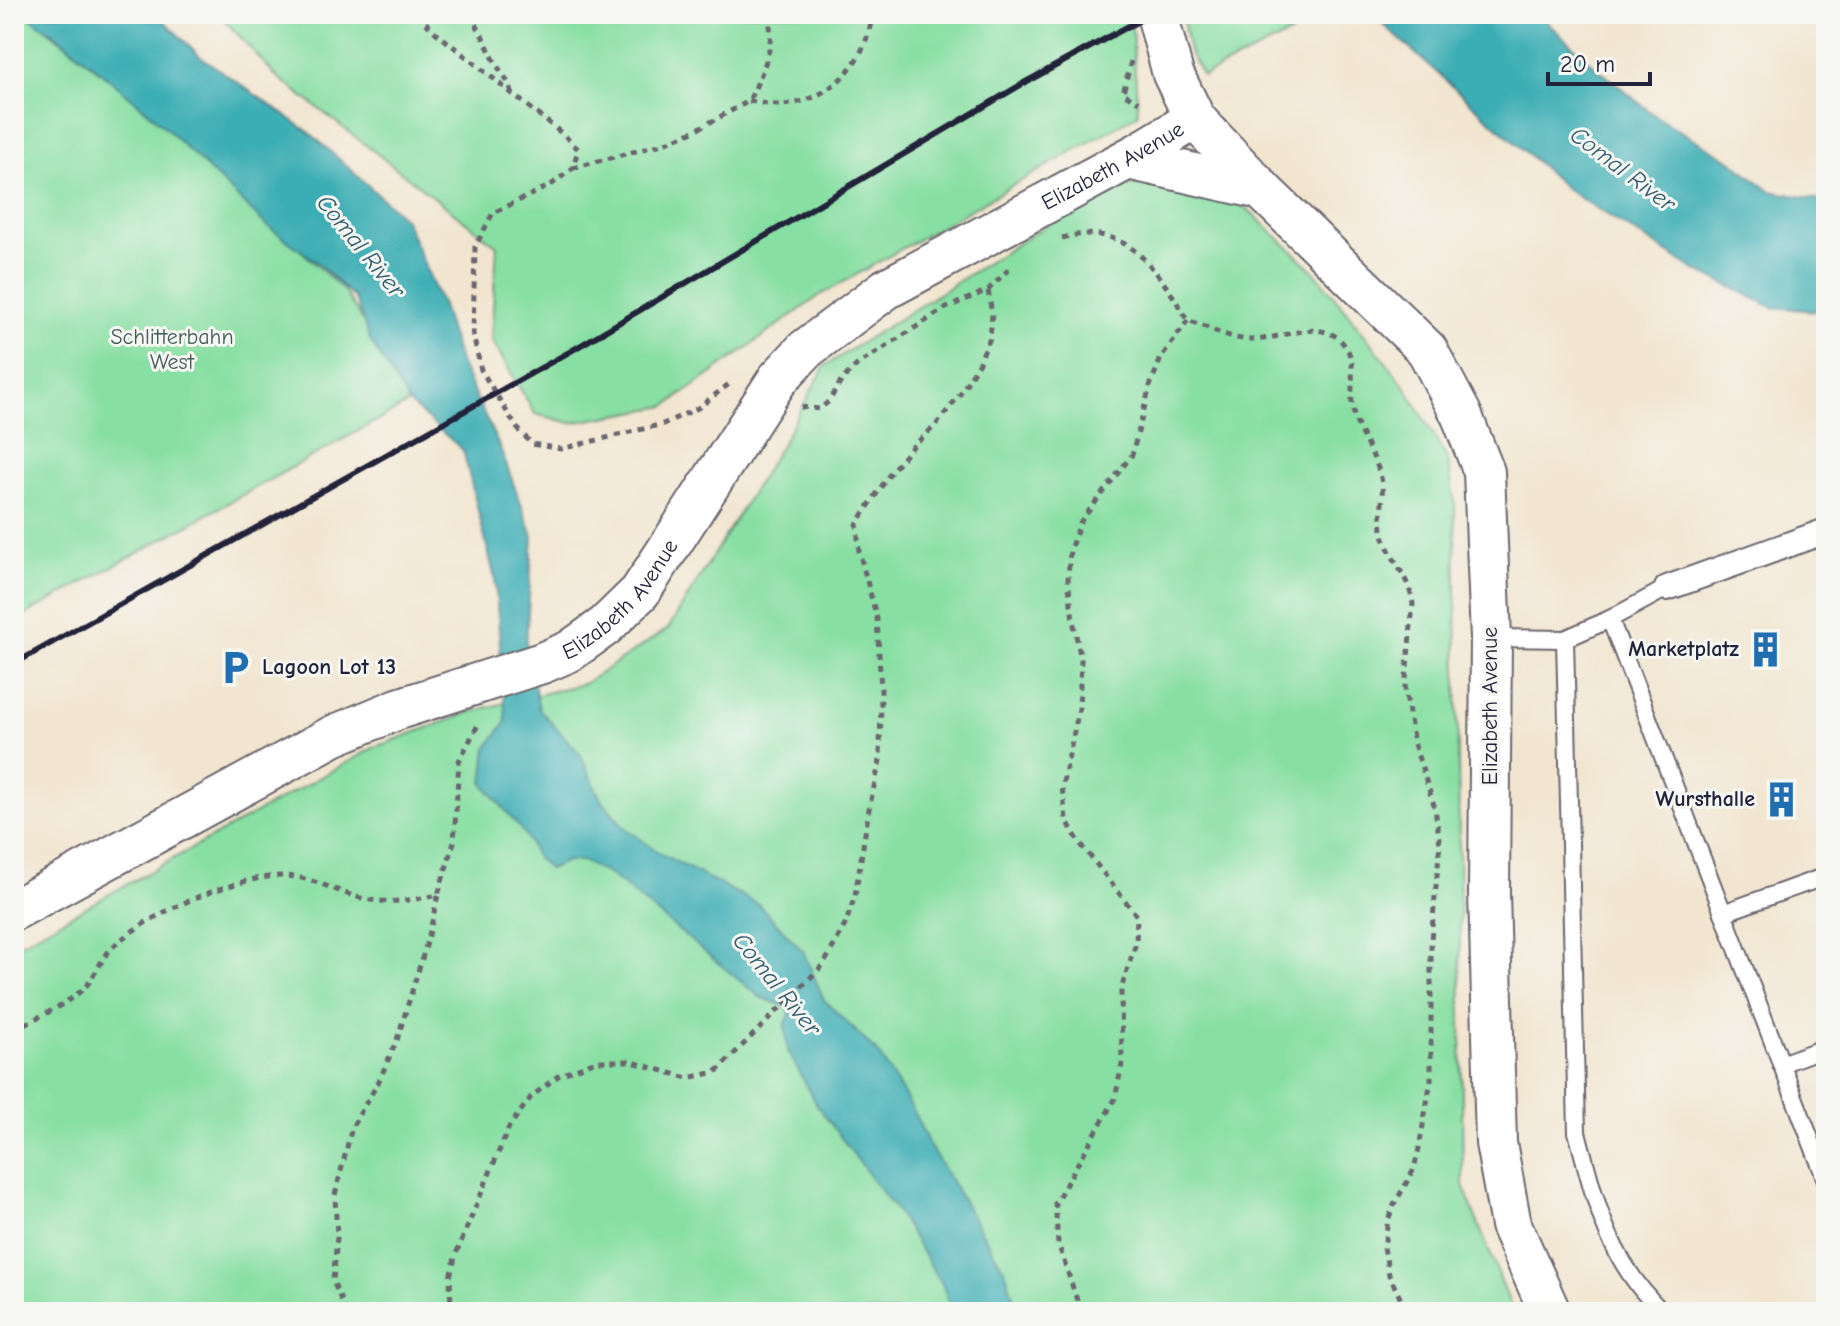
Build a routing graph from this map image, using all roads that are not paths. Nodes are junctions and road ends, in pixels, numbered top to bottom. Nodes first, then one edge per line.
1 (1157, 14) edge
2 (1195, 119) junction
3 (1128, 159) junction
4 (1261, 189) junction
5 (1826, 531) edge
6 (1667, 588) joint
7 (1610, 619) junction
8 (1491, 638) junction
9 (1565, 639) junction
10 (1826, 876) edge
11 (14, 910) edge
12 (1723, 913) junction
13 (1826, 1047) edge
14 (1781, 1064) junction
15 (1826, 1180) edge
16 (1550, 1312) edge
17 (1662, 1312) edge

1 - 2 street
2 - 3 street, Elizabeth Avenue
2 - 4 street, Elizabeth Avenue
3 - 4 street
3 - 11 street, Elizabeth Avenue
4 - 8 street, Elizabeth Avenue
5 - 6 street
6 - 7 lane
7 - 9 lane
7 - 12 lane
8 - 9 lane
8 - 16 street, Elizabeth Avenue
9 - 17 lane
10 - 12 lane
12 - 14 lane
13 - 14 lane
14 - 15 lane

